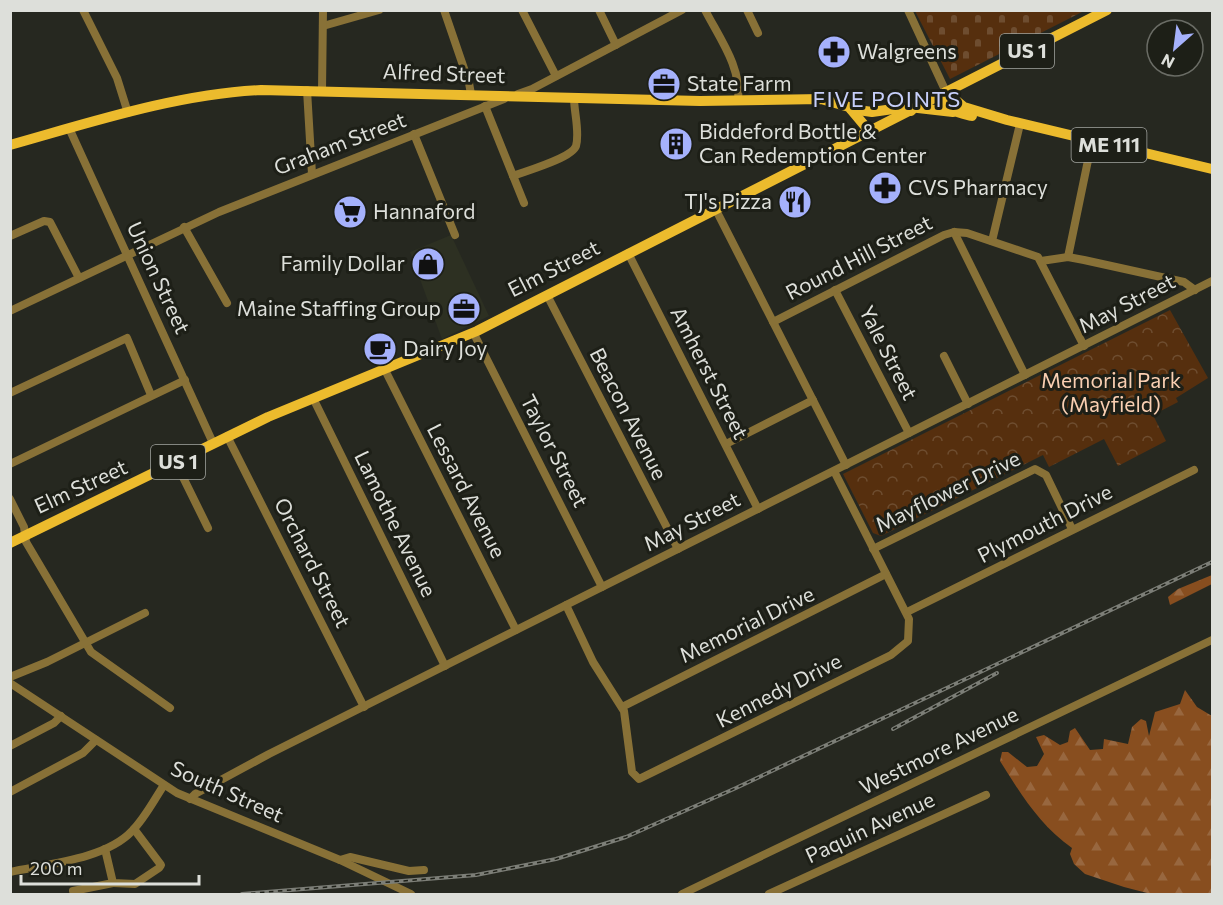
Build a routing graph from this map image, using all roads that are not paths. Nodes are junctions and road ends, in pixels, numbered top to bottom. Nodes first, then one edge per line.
1 (83, 10) edge
2 (323, 10) edge
3 (379, 10) edge
4 (444, 10) edge
5 (522, 10) edge
6 (599, 10) edge
7 (682, 10) edge
8 (705, 10) edge
9 (747, 10) edge
10 (908, 10) edge
11 (1107, 10) edge
12 (323, 26) junction
13 (758, 33) dead end
14 (616, 45) junction
15 (556, 76) junction
16 (307, 90) junction
17 (322, 90) junction
18 (946, 92) junction
19 (471, 94) junction
20 (513, 96) junction
21 (573, 98) junction
22 (738, 101) junction
23 (484, 106) junction
24 (851, 109) junction
25 (914, 109) junction
26 (128, 112) junction
27 (956, 112) junction
28 (1006, 120) junction
29 (1020, 124) junction
30 (69, 128) junction
31 (870, 132) junction
32 (414, 134) junction
33 (1092, 141) junction
34 (10, 145) edge
35 (1212, 169) edge
36 (312, 174) junction
37 (513, 176) junction
38 (524, 204) dead end
39 (716, 210) junction
40 (184, 227) junction
41 (954, 232) junction
42 (454, 235) dead end
43 (10, 236) edge
44 (992, 240) junction
45 (628, 253) junction
46 (127, 254) junction
47 (1068, 257) junction
48 (1041, 261) junction
49 (79, 278) junction
50 (1212, 281) edge
51 (835, 290) junction
52 (1195, 290) junction
53 (547, 295) junction
54 (227, 303) dead end
55 (10, 311) edge
56 (773, 322) junction
57 (473, 332) junction
58 (1084, 346) junction
59 (944, 356) dead end
60 (384, 368) junction
61 (1025, 375) junction
62 (185, 380) junction
63 (10, 393) edge
64 (151, 395) junction
65 (313, 398) junction
66 (813, 400) junction
67 (968, 404) junction
68 (909, 434) junction
69 (227, 436) junction
70 (213, 443) junction
71 (726, 444) junction
72 (176, 463) junction
73 (10, 464) edge
74 (846, 465) junction
75 (1194, 470) dead end
76 (834, 471) junction
77 (10, 499) edge
78 (758, 509) junction
79 (208, 528) dead end
80 (1072, 529) junction
81 (24, 536) junction
82 (10, 543) edge
83 (678, 549) junction
84 (873, 549) junction
85 (886, 574) junction
86 (603, 587) junction
87 (566, 605) junction
88 (909, 610) junction
89 (145, 613) dead end
90 (516, 630) junction
91 (1212, 640) edge
92 (84, 643) junction
93 (445, 666) junction
94 (10, 677) edge
95 (10, 682) edge
96 (364, 707) junction
97 (622, 707) junction
98 (170, 708) dead end
99 (61, 716) junction
100 (96, 740) junction
101 (10, 746) edge
102 (164, 785) junction
103 (10, 792) edge
104 (986, 795) dead end
105 (190, 799) junction
106 (134, 829) junction
107 (105, 849) junction
108 (340, 860) junction
109 (424, 870) dead end
110 (10, 872) edge
111 (113, 883) junction
112 (73, 891) dead end
113 (411, 894) edge
114 (682, 894) edge
115 (769, 894) edge

1 - 26 street
2 - 12 street
3 - 12 street
4 - 19 street
5 - 15 street
6 - 14 street
7 - 14 street, Graham Street
8 - 22 street
9 - 13 street
10 - 18 street
11 - 18 main road, Elm Street / US 1
12 - 17 street
14 - 15 street, Graham Street
15 - 20 street, Graham Street
16 - 17 main road, Alfred Street
16 - 26 main road, Alfred Street
16 - 36 street
17 - 19 main road, Alfred Street
18 - 25 main road, Elm Street / US 1
18 - 27 main road
18 - 28 main road, ME 111
19 - 20 main road, Alfred Street
20 - 21 main road, Alfred Street
20 - 23 street, Graham Street
21 - 22 main road, Alfred Street
21 - 37 street
22 - 24 main road, Alfred Street
23 - 32 street, Graham Street
23 - 37 street
24 - 25 main road, Alfred Street
24 - 31 main road
25 - 27 main road, Alfred Street
25 - 31 main road, Elm Street / US 1
26 - 30 main road, Alfred Street
27 - 28 main road, ME 111
28 - 29 main road, ME 111
29 - 33 main road, ME 111
29 - 44 street
30 - 34 main road, Alfred Street
30 - 46 street, Union Street
31 - 39 main road, Elm Street / US 1
32 - 36 street, Graham Street
32 - 42 street
33 - 35 main road, ME 111
33 - 47 street
36 - 40 street, Graham Street
37 - 38 street
39 - 45 main road, Elm Street / US 1
39 - 56 street
40 - 46 street, Graham Street
40 - 54 street
41 - 44 street, Round Hill Street
41 - 51 street, Round Hill Street
41 - 61 street
43 - 49 street
44 - 48 street, Round Hill Street
45 - 53 main road, Elm Street / US 1
45 - 71 street, Amherst Street
46 - 49 street, Graham Street
46 - 62 street, Union Street
47 - 48 street
47 - 52 street
48 - 58 street
49 - 55 street, Graham Street
50 - 52 street, May Street
51 - 56 street, Round Hill Street
51 - 68 street, Yale Street
52 - 58 street, May Street
53 - 57 main road, Elm Street / US 1
53 - 83 street, Beacon Avenue
56 - 66 street
57 - 60 main road, Elm Street / US 1
57 - 86 street, Taylor Street
58 - 61 street, May Street
59 - 67 street
60 - 65 main road, Elm Street / US 1
60 - 90 street, Lessard Avenue
61 - 67 street, May Street
62 - 64 street
62 - 70 street, Union Street
63 - 64 street
64 - 73 street
65 - 69 main road, Elm Street / US 1
65 - 93 street, Lamothe Avenue
66 - 71 street
66 - 74 street
67 - 68 street, May Street
68 - 74 street, May Street
69 - 70 main road, Elm Street / US 1
69 - 96 street, Orchard Street
70 - 72 main road, Elm Street / US 1
71 - 78 street, Amherst Street
72 - 79 street
72 - 81 main road, Elm Street / US 1
74 - 76 street, May Street
75 - 80 street, Plymouth Drive
76 - 78 street, May Street
76 - 84 street
77 - 81 street
78 - 83 street, May Street
80 - 84 street, Mayflower Drive
80 - 88 street, Plymouth Drive
81 - 82 main road, Elm Street / US 1
81 - 92 street
83 - 86 street, May Street
84 - 85 street
85 - 88 street
85 - 97 street, Memorial Drive
86 - 87 street, May Street
87 - 90 street, May Street
87 - 97 street
88 - 97 street, Kennedy Drive
89 - 92 street
90 - 93 street, May Street
91 - 114 street, Westmore Avenue
92 - 94 street
92 - 98 street
93 - 96 street, May Street
95 - 99 street, South Street
96 - 105 street, May Street
99 - 100 street, South Street
99 - 101 street
100 - 102 street, South Street
100 - 103 street
102 - 105 street, South Street
102 - 106 street
104 - 115 street, Paquin Avenue
105 - 108 street, South Street
106 - 107 street
106 - 111 street
107 - 110 street
107 - 111 street
108 - 109 street
108 - 113 street, South Street
111 - 112 street

